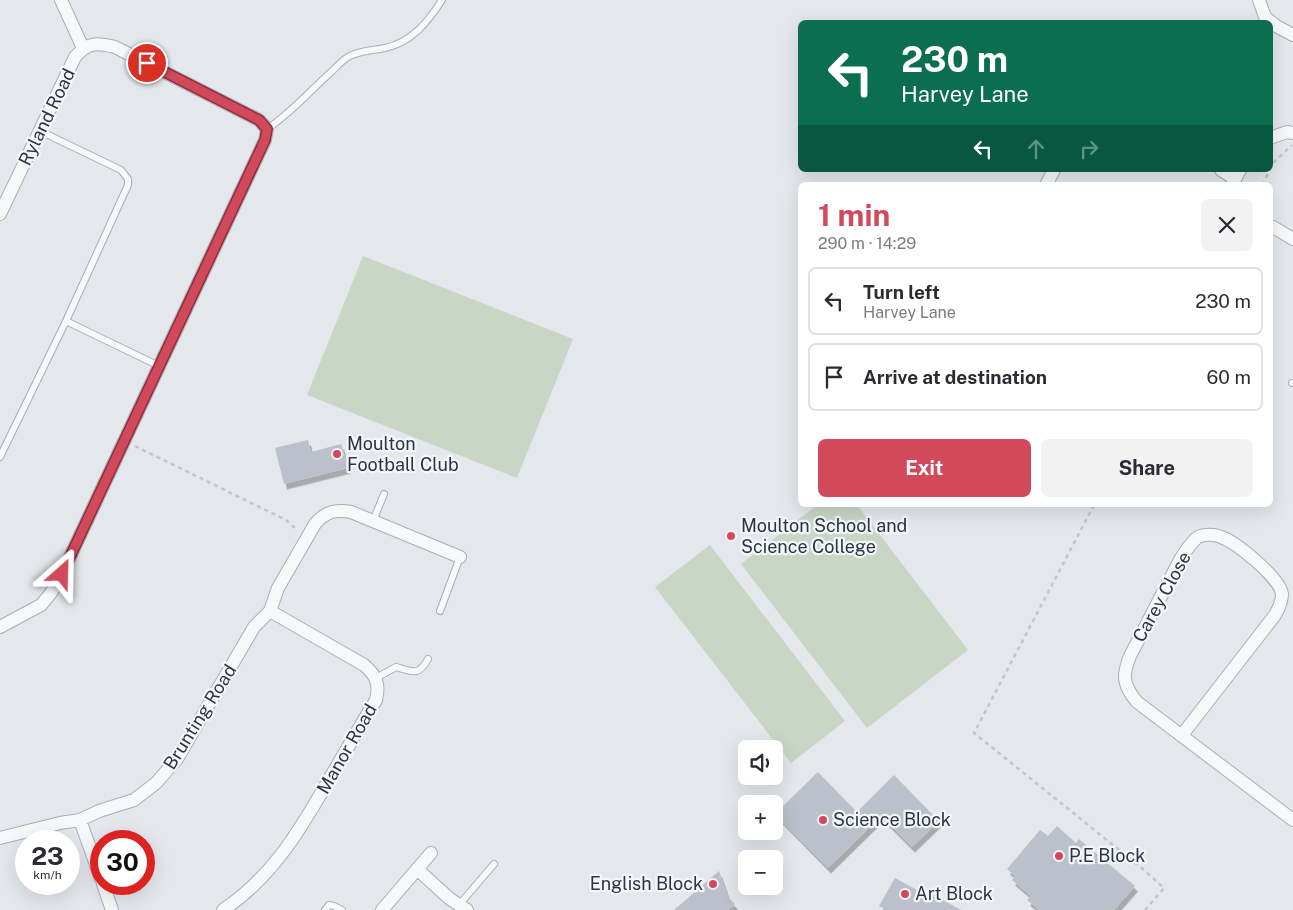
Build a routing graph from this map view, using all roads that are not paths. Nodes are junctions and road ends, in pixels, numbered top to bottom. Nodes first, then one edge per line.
1 (61, 0) edge
2 (442, 0) edge
3 (1259, 0) edge
4 (1262, 20) edge
5 (1273, 25) edge
6 (1293, 35) edge
7 (83, 48) junction
8 (267, 129) junction
9 (40, 131) junction
10 (1293, 133) edge
11 (1273, 137) edge
12 (1225, 172) edge
13 (1236, 178) edge
14 (0, 214) edge
15 (1273, 230) edge
16 (1293, 239) edge
17 (66, 321) junction
18 (159, 366) junction
19 (0, 457) edge
20 (384, 494) dead end
21 (373, 521) junction
22 (460, 557) joint
23 (270, 611) junction
24 (440, 611) dead end
25 (0, 627) edge
26 (428, 658) dead end
27 (376, 678) junction
28 (1182, 735) junction
29 (80, 820) junction
30 (1293, 820) edge
31 (0, 838) edge
32 (90, 848) edge
33 (431, 852) dead end
34 (494, 864) dead end
35 (417, 869) junction
36 (107, 895) edge
37 (463, 908) edge
38 (112, 910) edge
39 (223, 910) edge
40 (325, 910) edge
41 (342, 910) edge
42 (382, 910) edge

1 - 7 street
2 - 8 lane
3 - 4 street
5 - 6 street
7 - 8 street
7 - 9 street, Ryland Road
8 - 18 street
9 - 14 street, Ryland Road
9 - 17 lane
10 - 11 street
12 - 13 street
15 - 16 street
17 - 18 lane
17 - 19 lane
18 - 25 street
20 - 21 lane
21 - 22 street
21 - 23 street
22 - 24 lane
23 - 27 street, Manor Road
23 - 29 street, Brunting Road
26 - 27 lane
27 - 39 street, Manor Road
28 - 28 street, Carey Close
28 - 30 street, Carey Close
29 - 31 street, Brunting Road
29 - 32 street
33 - 35 street
34 - 37 lane
35 - 37 street
35 - 42 street
36 - 38 street
40 - 41 lane

